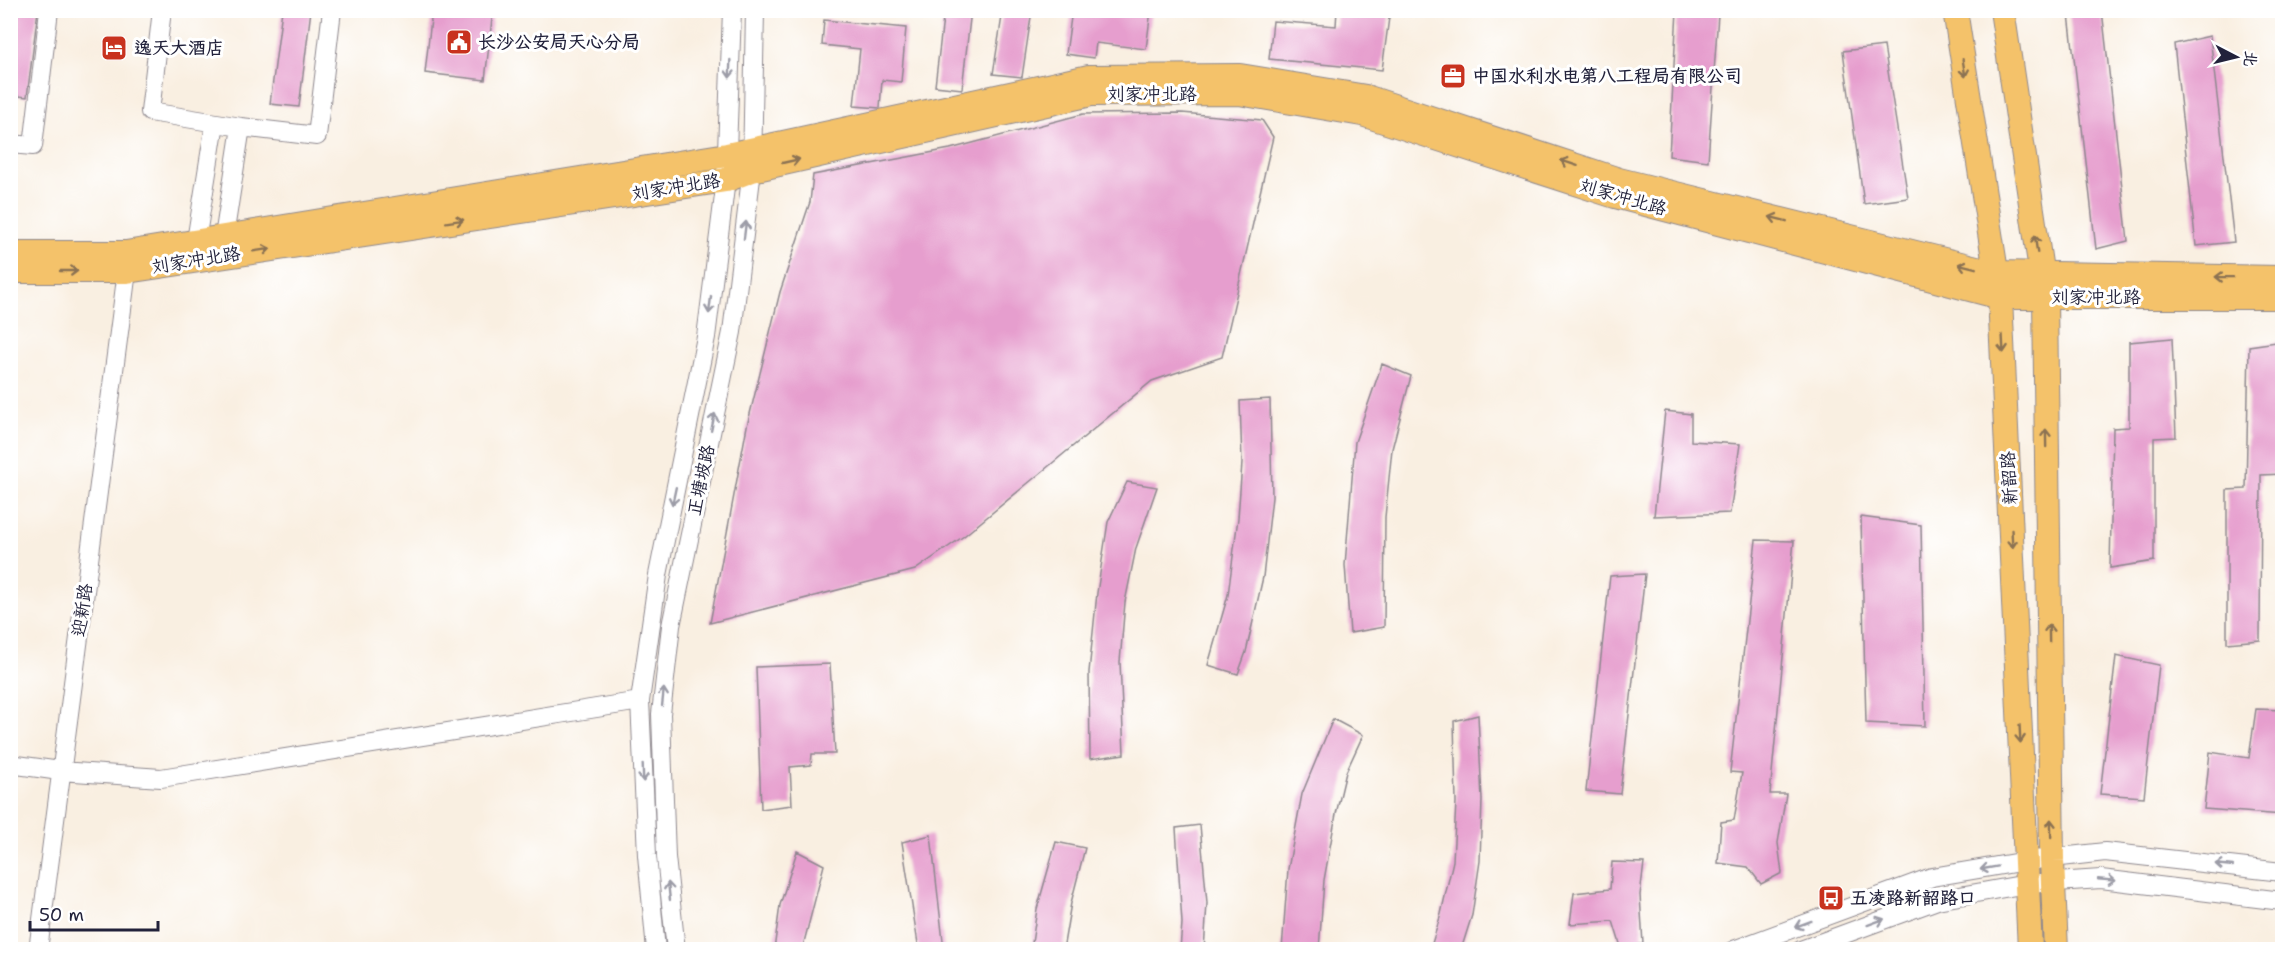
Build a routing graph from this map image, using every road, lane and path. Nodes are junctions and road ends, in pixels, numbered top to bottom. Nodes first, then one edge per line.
1 (49, 10) edge
2 (162, 10) edge
3 (332, 10) edge
4 (732, 10) edge
5 (755, 10) edge
6 (1955, 10) edge
7 (2002, 10) edge
8 (214, 123) junction
9 (241, 127) junction
10 (10, 144) edge
11 (727, 154) junction
12 (752, 159) junction
13 (726, 180) junction
14 (224, 237) junction
15 (196, 241) junction
16 (10, 253) edge
17 (10, 271) edge
18 (127, 271) junction
19 (1997, 273) junction
20 (2283, 278) edge
21 (2043, 285) junction
22 (2000, 297) junction
23 (2283, 297) edge
24 (640, 701) junction
25 (10, 764) edge
26 (60, 771) junction
27 (2053, 870) junction
28 (2283, 872) edge
29 (2027, 873) junction
30 (2283, 901) edge
31 (38, 950) edge
32 (656, 950) edge
33 (676, 950) edge
34 (1734, 950) edge
35 (1801, 950) edge
36 (2030, 950) edge
37 (2056, 950) edge

1 - 10 street
2 - 8 street
3 - 9 street
4 -> 11 street, 正塘坡路
5 - 12 street, 正塘坡路
6 -> 19 main road, 新韶路
21 -> 7 main road, 新韶路
8 - 9 street
8 - 15 street
9 - 14 street
11 - 12 main road, 刘家冲北路
11 - 13 street, 正塘坡路
11 - 14 main road, 刘家冲北路
12 - 13 main road, 刘家冲北路
19 -> 12 main road, 刘家冲北路
12 -> 22 main road, 刘家冲北路
33 -> 12 street, 正塘坡路
18 -> 13 main road, 刘家冲北路
13 -> 24 street, 正塘坡路
14 - 15 main road, 刘家冲北路
15 - 16 main road, 刘家冲北路
17 -> 18 main road, 刘家冲北路
18 - 26 street, 迎新路
19 - 21 main road, 刘家冲北路
19 - 22 main road, 新韶路
20 -> 21 main road, 刘家冲北路
21 - 22 main road, 刘家冲北路
21 - 23 main road, 刘家冲北路
27 -> 21 main road, 新韶路
22 -> 29 main road, 新韶路
24 - 26 street
24 -> 32 street, 正塘坡路
25 - 26 street
26 - 31 street, 迎新路
28 -> 27 street
27 - 29 street
27 -> 30 street
27 - 37 main road, 新韶路
29 -> 34 street
35 -> 29 street
29 - 36 main road, 新韶路

